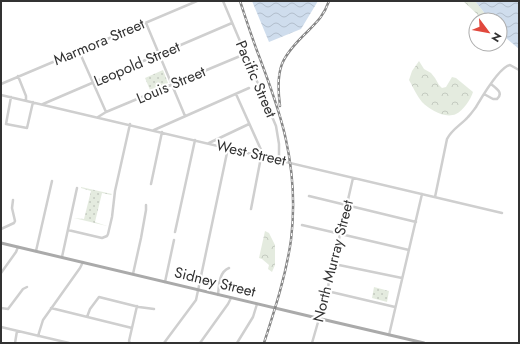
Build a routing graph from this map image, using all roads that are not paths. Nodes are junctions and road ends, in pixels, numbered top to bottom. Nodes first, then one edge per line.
1 (197, 1) edge
2 (222, 1) edge
3 (146, 23) junction
4 (232, 23) junction
5 (79, 51) junction
6 (159, 54) junction
7 (245, 54) junction
8 (519, 70) edge
9 (18, 76) junction
10 (93, 82) junction
11 (1, 84) edge
12 (491, 84) junction
13 (172, 85) junction
14 (249, 88) dead end
15 (236, 94) junction
16 (484, 94) junction
17 (1, 95) edge
18 (11, 97) junction
19 (26, 100) junction
20 (33, 102) junction
21 (43, 104) junction
22 (106, 112) junction
23 (185, 116) junction
24 (97, 117) junction
25 (106, 119) junction
26 (130, 124) junction
27 (249, 124) junction
28 (153, 130) junction
29 (162, 132) junction
30 (195, 140) junction
31 (208, 143) junction
32 (228, 148) junction
33 (262, 156) junction
34 (279, 160) junction
35 (353, 178) junction
36 (52, 181) dead end
37 (151, 184) dead end
38 (77, 188) dead end
39 (422, 194) junction
40 (308, 196) dead end
41 (435, 197) junction
42 (13, 200) dead end
43 (146, 205) dead end
44 (347, 205) junction
45 (251, 209) dead end
46 (502, 213) dead end
47 (416, 222) junction
48 (302, 225) dead end
49 (1, 229) edge
50 (68, 230) junction
51 (175, 232) dead end
52 (341, 234) junction
53 (174, 240) dead end
54 (1, 243) edge
55 (18, 247) junction
56 (409, 250) junction
57 (36, 251) junction
58 (62, 257) junction
59 (83, 262) junction
60 (334, 264) junction
61 (229, 268) dead end
62 (1, 273) edge
63 (134, 274) junction
64 (402, 278) junction
65 (165, 282) junction
66 (27, 287) dead end
67 (199, 290) junction
68 (327, 291) junction
69 (218, 294) junction
70 (232, 298) junction
71 (257, 304) junction
72 (137, 306) junction
73 (395, 307) junction
74 (1, 308) edge
75 (51, 308) junction
76 (154, 309) dead end
77 (87, 317) junction
78 (319, 319) junction
79 (1, 327) edge
80 (132, 328) junction
81 (18, 331) junction
82 (389, 335) junction
83 (38, 336) junction
84 (15, 343) edge
85 (69, 343) edge
86 (130, 343) edge
87 (164, 343) edge
88 (200, 343) edge
89 (237, 343) edge
90 (312, 343) edge
91 (424, 343) edge

1 - 3 street, Marmora Street
2 - 4 street, Pacific Street
3 - 5 street, Marmora Street
3 - 6 street
4 - 6 street, Leopold Street
4 - 7 street, Pacific Street
5 - 9 street, Marmora Street
5 - 10 street
6 - 10 street, Leopold Street
6 - 13 street
7 - 13 street, Louis Street
7 - 34 street, Pacific Street
8 - 12 street
9 - 11 street, Marmora Street
9 - 19 street
10 - 21 street, Leopold Street
10 - 22 street
12 - 16 street
12 - 16 street
13 - 22 street, Louis Street
13 - 23 street
14 - 15 street
15 - 23 street
15 - 27 street
16 - 41 street
17 - 18 street, West Street
18 - 19 street, West Street
18 - 20 street
19 - 20 street, West Street
20 - 21 street, West Street
21 - 24 street, West Street
22 - 24 street, Louis Street
22 - 25 street
23 - 28 street
24 - 25 street, West Street
25 - 26 street, West Street
26 - 28 street, West Street
26 - 50 street
27 - 31 street
27 - 33 street
28 - 29 street, West Street
29 - 30 street, West Street
29 - 37 street
30 - 31 street, West Street
30 - 51 street
31 - 32 street, West Street
32 - 33 street, West Street
32 - 67 street
33 - 34 street, West Street
33 - 45 street
34 - 35 street, West Street
35 - 39 street, West Street
35 - 44 street, North Murray Street
36 - 57 street
38 - 50 street
39 - 41 street, West Street
39 - 47 street
40 - 44 street
41 - 46 street, West Street
42 - 49 street
43 - 63 street
44 - 47 street
44 - 52 street, North Murray Street
47 - 56 street
48 - 52 street
50 - 58 street
52 - 56 street
52 - 60 street, North Murray Street
53 - 65 street
54 - 55 main road, Sidney Street
55 - 57 main road, Sidney Street
55 - 62 street
56 - 64 street
57 - 58 main road, Sidney Street
58 - 59 main road, Sidney Street
59 - 63 main road, Sidney Street
59 - 75 street
60 - 64 street
60 - 68 street, North Murray Street
61 - 69 street
63 - 65 main road, Sidney Street
64 - 73 street
65 - 67 main road, Sidney Street
66 - 74 street
67 - 69 main road, Sidney Street
67 - 87 street
68 - 73 street
68 - 78 street, North Murray Street
69 - 70 main road, Sidney Street
70 - 71 main road, Sidney Street
70 - 88 street
71 - 78 main road, Sidney Street
71 - 89 street
72 - 76 street
72 - 77 street
72 - 80 street
73 - 82 street
75 - 77 street
75 - 83 street
77 - 80 street
78 - 82 main road, Sidney Street
78 - 90 street, North Murray Street
79 - 81 street
80 - 86 street
81 - 83 street
81 - 84 street
82 - 91 main road, Sidney Street
83 - 85 street

